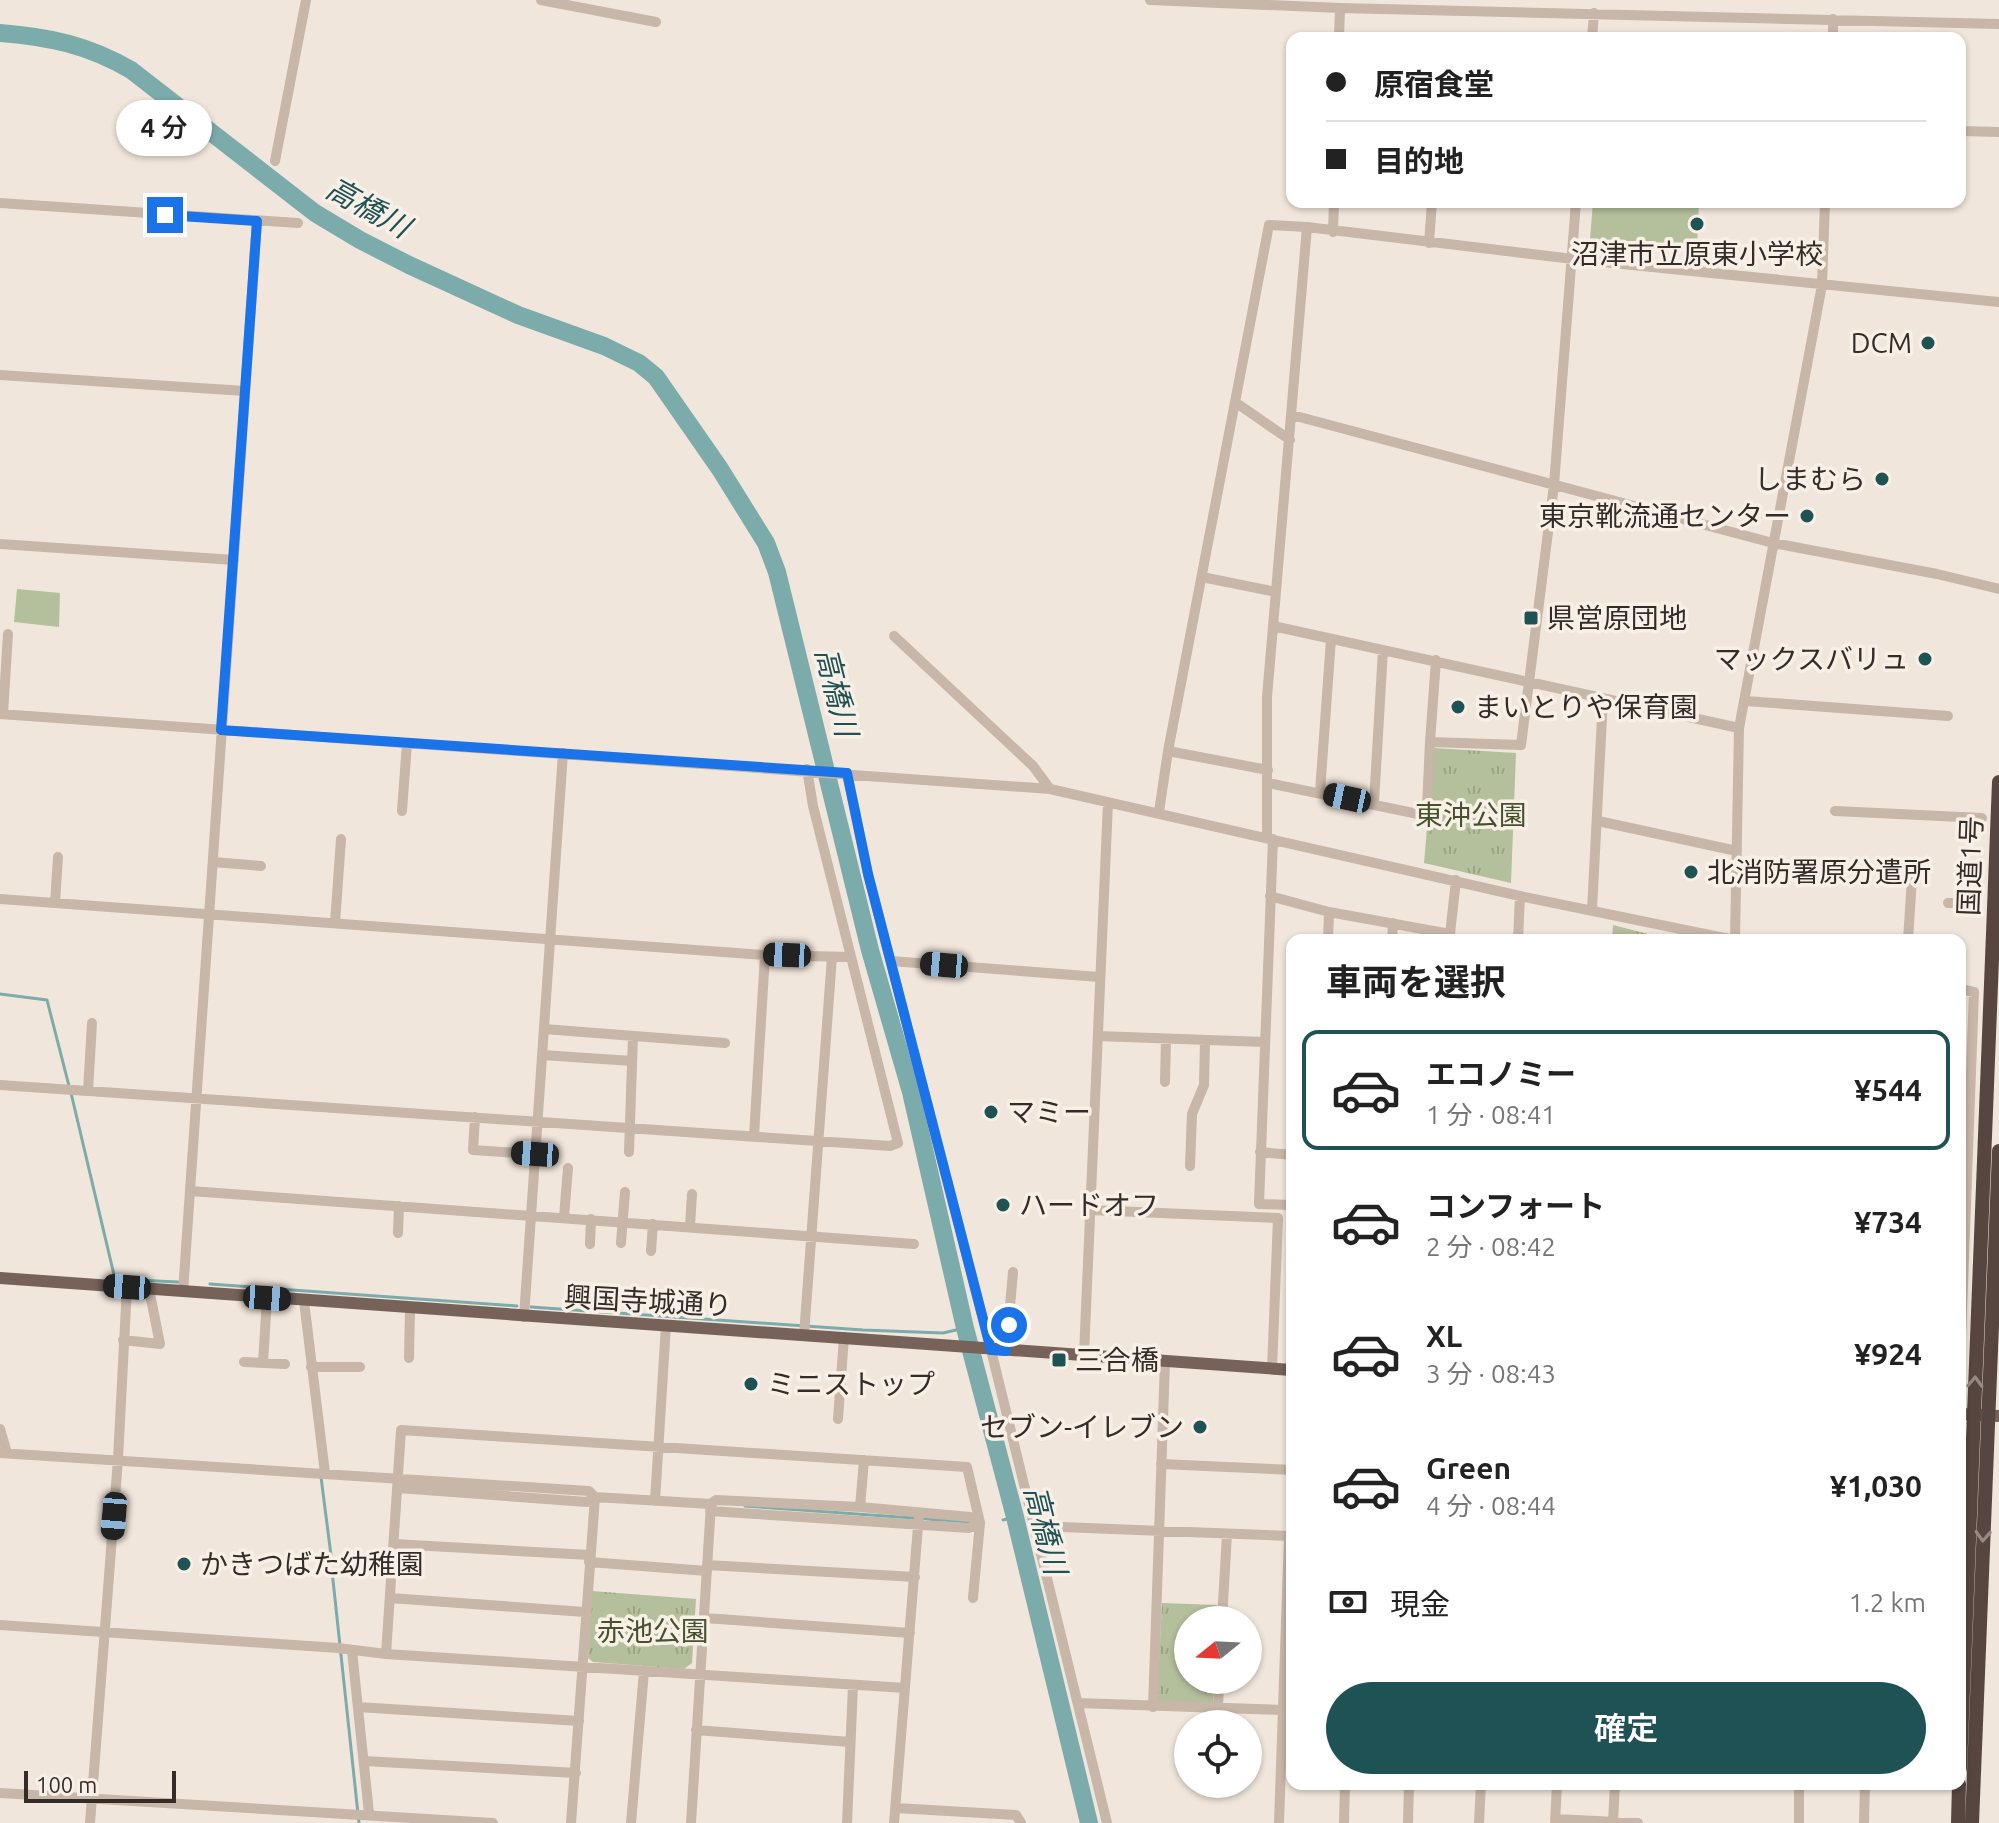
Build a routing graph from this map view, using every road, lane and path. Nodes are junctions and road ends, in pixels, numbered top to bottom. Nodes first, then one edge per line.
1 (306, 0) edge
2 (541, 0) edge
3 (1150, 0) edge
4 (1340, 8) junction
5 (1594, 13) junction
6 (1833, 19) junction
7 (656, 22) dead end
8 (1999, 24) edge
9 (1339, 32) edge
10 (1592, 32) edge
11 (1833, 32) edge
12 (1966, 131) edge
13 (1999, 132) edge
14 (275, 161) dead end
15 (0, 203) edge
16 (1334, 208) edge
17 (1432, 208) edge
18 (1575, 208) edge
19 (1825, 208) edge
20 (257, 221) junction
21 (298, 223) dead end
22 (1307, 227) junction
23 (1333, 232) junction
24 (1429, 243) junction
25 (1573, 259) junction
26 (1822, 285) junction
27 (1999, 302) edge
28 (0, 375) edge
29 (245, 391) junction
30 (1235, 402) junction
31 (1292, 415) junction
32 (1290, 440) junction
33 (1554, 485) junction
34 (1773, 543) junction
35 (0, 544) edge
36 (234, 560) junction
37 (1202, 577) junction
38 (1999, 589) edge
39 (1276, 592) junction
40 (1273, 626) junction
41 (8, 634) dead end
42 (894, 636) dead end
43 (1331, 639) junction
44 (1383, 650) junction
45 (1436, 660) junction
46 (1531, 680) junction
47 (1603, 698) junction
48 (1746, 701) junction
49 (1, 714) edge
50 (1948, 716) dead end
51 (1739, 728) junction
52 (221, 730) junction
53 (1430, 742) junction
54 (407, 743) junction
55 (1168, 751) junction
56 (563, 753) junction
57 (807, 769) junction
58 (1268, 770) junction
59 (845, 773) junction
60 (1999, 782) edge
61 (1268, 783) junction
62 (1050, 789) junction
63 (1320, 792) junction
64 (1108, 802) junction
65 (1374, 803) junction
66 (402, 811) dead end
67 (1835, 811) dead end
68 (1159, 812) junction
69 (1982, 818) dead end
70 (1598, 821) junction
71 (1270, 838) junction
72 (341, 839) dead end
73 (1737, 851) junction
74 (58, 857) dead end
75 (213, 862) junction
76 (261, 866) dead end
77 (1912, 878) dead end
78 (1456, 880) junction
79 (1270, 896) junction
80 (1520, 896) junction
81 (0, 899) edge
82 (55, 903) junction
83 (1948, 903) dead end
84 (1978, 904) dead end
85 (1592, 910) junction
86 (1329, 912) junction
87 (209, 914) junction
88 (335, 923) junction
89 (1393, 923) junction
90 (1328, 934) edge
91 (1392, 934) edge
92 (1438, 934) edge
93 (1450, 934) edge
94 (1518, 934) edge
95 (1706, 934) edge
96 (1734, 934) edge
97 (1908, 934) edge
98 (550, 939) junction
99 (765, 955) junction
100 (832, 957) junction
101 (851, 957) junction
102 (891, 961) junction
103 (1099, 977) junction
104 (1966, 990) edge
105 (92, 1023) dead end
106 (544, 1029) junction
107 (633, 1036) junction
108 (1098, 1036) junction
109 (1166, 1039) junction
110 (1205, 1041) junction
111 (1264, 1042) junction
112 (725, 1043) dead end
113 (542, 1055) junction
114 (632, 1061) junction
115 (1966, 1064) edge
116 (1165, 1082) dead end
117 (0, 1085) edge
118 (82, 1090) junction
119 (196, 1098) junction
120 (475, 1117) junction
121 (537, 1121) junction
122 (630, 1128) junction
123 (754, 1136) junction
124 (820, 1140) junction
125 (1999, 1151) edge
126 (629, 1152) dead end
127 (1260, 1152) junction
128 (535, 1154) junction
129 (1286, 1154) edge
130 (1190, 1166) dead end
131 (568, 1168) dead end
132 (190, 1191) junction
133 (625, 1192) dead end
134 (692, 1194) dead end
135 (1286, 1205) edge
136 (399, 1206) junction
137 (1090, 1210) junction
138 (532, 1215) junction
139 (564, 1217) junction
140 (591, 1219) junction
141 (623, 1221) junction
142 (653, 1224) junction
143 (690, 1226) junction
144 (398, 1233) dead end
145 (813, 1235) junction
146 (621, 1243) dead end
147 (590, 1244) dead end
148 (914, 1244) dead end
149 (651, 1251) dead end
150 (1013, 1272) dead end
151 (0, 1278) edge
152 (127, 1287) junction
153 (149, 1289) junction
154 (183, 1292) junction
155 (267, 1298) junction
156 (304, 1301) junction
157 (410, 1308) junction
158 (524, 1317) junction
159 (666, 1325) junction
160 (805, 1329) junction
161 (844, 1337) junction
162 (123, 1340) junction
163 (988, 1349) junction
164 (1006, 1351) junction
165 (1084, 1355) junction
166 (409, 1358) dead end
167 (1165, 1361) junction
168 (244, 1362) dead end
169 (263, 1363) junction
170 (285, 1364) dead end
171 (311, 1367) junction
172 (360, 1367) dead end
173 (1272, 1369) junction
174 (1286, 1370) edge
175 (1967, 1415) edge
176 (1994, 1416) edge
177 (838, 1419) dead end
178 (0, 1429) edge
179 (659, 1446) junction
180 (3, 1453) edge
181 (118, 1459) junction
182 (864, 1460) junction
183 (1161, 1464) junction
184 (1966, 1465) edge
185 (1286, 1470) edge
186 (325, 1473) junction
187 (398, 1483) junction
188 (595, 1497) junction
189 (655, 1501) junction
190 (860, 1507) junction
191 (711, 1508) junction
192 (919, 1520) junction
193 (980, 1523) junction
194 (1035, 1526) junction
195 (1159, 1531) junction
196 (1227, 1534) junction
197 (1286, 1536) edge
198 (394, 1544) junction
199 (589, 1558) junction
200 (707, 1568) junction
201 (915, 1577) junction
202 (390, 1598) junction
203 (973, 1598) dead end
204 (1223, 1606) edge
205 (585, 1612) junction
206 (705, 1618) junction
207 (0, 1625) edge
208 (104, 1631) junction
209 (910, 1633) junction
210 (1286, 1635) edge
211 (352, 1651) junction
212 (386, 1654) junction
213 (581, 1666) junction
214 (644, 1671) junction
215 (699, 1674) junction
216 (853, 1686) junction
217 (905, 1688) junction
218 (1218, 1694) edge
219 (1078, 1703) junction
220 (358, 1707) junction
221 (1153, 1707) junction
222 (1218, 1708) junction
223 (1283, 1710) junction
224 (579, 1721) junction
225 (696, 1730) junction
226 (850, 1742) junction
227 (365, 1761) junction
228 (576, 1773) junction
229 (1345, 1790) edge
230 (1409, 1790) edge
231 (1481, 1790) edge
232 (1557, 1790) edge
233 (1615, 1790) edge
234 (1799, 1790) edge
235 (1865, 1790) edge
236 (1959, 1790) edge
237 (0, 1793) edge
238 (92, 1799) junction
239 (896, 1808) junction
240 (369, 1813) junction
241 (1555, 1821) edge
242 (1613, 1822) edge
243 (90, 1823) edge
244 (493, 1823) edge
245 (571, 1823) edge
246 (631, 1823) edge
247 (691, 1823) edge
248 (847, 1823) edge
249 (894, 1823) edge
250 (1021, 1823) edge
251 (1107, 1823) edge
252 (1279, 1823) edge
253 (1344, 1823) edge
254 (1408, 1823) edge
255 (1479, 1823) edge
256 (1638, 1823) edge
257 (1799, 1823) edge
258 (1864, 1823) edge
259 (1958, 1823) edge
260 (1972, 1823) edge

1 - 14 street
2 - 7 street
3 - 4 street
4 - 5 street
4 - 9 street
5 - 6 street
5 - 10 street
6 - 8 street
6 - 11 street
12 - 13 street
15 - 20 street
16 - 23 street
17 - 24 street
18 - 25 street
19 - 26 street
20 - 21 street
20 - 29 street
22 - 23 street
22 - 30 street
22 - 31 street
23 - 24 street
24 - 25 street
25 - 26 street
25 - 33 street
26 - 27 street
26 - 34 street
28 - 29 street
29 - 36 street
30 - 32 street
30 - 37 street
31 - 32 street
31 - 33 street
32 - 39 street
33 - 34 street
33 - 46 street
34 - 38 street
34 - 48 street
35 - 36 street
36 - 52 street
37 - 39 street
37 - 55 street
39 - 40 street
40 - 43 street
40 - 58 street
41 - 49 street
42 - 62 street
43 - 44 street
43 - 63 street
44 - 45 street
44 - 65 street
45 - 46 street
45 - 53 street
46 - 47 street
46 - 53 street
47 - 51 street
47 - 70 street
48 - 50 street
48 - 51 street
49 - 52 street
51 - 73 street
52 - 54 street
52 - 75 street
53 - 65 street
54 - 56 street
54 - 66 street
55 - 58 street
55 - 68 street
56 - 57 street
56 - 98 street
57 - 59 street
57 - 101 street
58 - 61 street
59 - 62 street
59 - 102 street
175 -> 60 highway, 国道1号
61 - 63 street
61 - 71 street
62 - 64 street
63 - 65 street
64 - 68 street
64 - 103 street
67 - 69 street
68 - 71 street
70 - 73 street
70 - 85 street
71 - 78 street
71 - 79 street
72 - 88 street
73 - 96 street
74 - 82 street
75 - 76 street
75 - 87 street
77 - 97 street
78 - 80 street
78 - 93 street
79 - 86 street
79 - 111 street
80 - 85 street
80 - 94 street
81 - 82 street
82 - 87 street
83 - 84 street
85 - 95 street
86 - 89 street
86 - 90 street
87 - 88 street
87 - 119 street
88 - 98 street
89 - 91 street
89 - 92 street
98 - 99 street
98 - 106 street
99 - 100 street
99 - 123 street
100 - 101 street
100 - 124 street
101 - 124 street
102 - 103 street
102 - 163 street
103 - 108 street
104 - 115 street
105 - 118 street
106 - 107 street
106 - 113 street
107 - 112 street
107 - 114 street
108 - 109 street
108 - 137 street
109 - 110 street
109 - 116 street
110 - 111 street
110 - 130 street
111 - 127 street
113 - 114 street
113 - 121 street
114 - 122 street
117 - 118 street
118 - 119 street
119 - 120 street
119 - 132 street
120 - 121 street
120 - 128 street
121 - 122 street
121 - 128 street
122 - 123 street
122 - 126 street
123 - 124 street
124 - 145 street
125 - 176 highway
127 - 129 street
127 - 135 street
128 - 138 street
131 - 139 street
132 - 136 street
132 - 154 street
133 - 141 street
134 - 143 street
136 - 138 street
136 - 144 street
137 - 165 street
137 - 173 street
138 - 139 street
138 - 158 street
139 - 140 street
140 - 141 street
140 - 147 street
141 - 142 street
141 - 146 street
142 - 143 street
142 - 149 street
143 - 145 street
145 - 148 street
145 - 160 street
150 - 164 street
151 - 152 main road, 興国寺城通り
152 - 153 main road, 興国寺城通り
152 - 162 street
153 - 154 main road, 興国寺城通り
153 - 162 street
154 - 155 main road, 興国寺城通り
155 - 156 main road, 興国寺城通り
155 - 169 street
156 - 157 main road, 興国寺城通り
156 - 171 street
157 - 158 main road, 興国寺城通り
157 - 166 street
158 - 159 main road, 興国寺城通り
159 - 160 main road, 興国寺城通り
159 - 179 street
160 - 161 main road, 興国寺城通り
161 - 163 main road, 興国寺城通り
161 - 177 street
162 - 181 street
163 - 164 main road, 興国寺城通り
163 - 194 street
164 - 165 main road, 興国寺城通り
165 - 167 main road, 興国寺城通り
167 - 173 main road, 興国寺城通り
167 - 183 street
168 - 169 street
169 - 170 street
171 - 172 street
171 - 186 street
173 - 174 main road, 興国寺城通り
175 - 176 main road
175 - 184 highway, 国道1号
176 -> 260 highway
178 - 180 street
179 - 182 street
179 - 187 street
179 - 189 street
180 - 181 street
181 - 186 street
181 - 208 street
182 - 190 street
182 - 193 street
183 - 185 street
183 - 195 street
186 - 187 street
187 - 188 street
187 - 198 street
188 - 189 street
188 - 199 street
189 - 191 street
190 - 191 street
190 - 192 street
191 - 192 street
191 - 200 street
192 - 193 street
192 - 201 street
193 - 203 street
194 - 195 street
194 - 219 street
195 - 196 street
195 - 221 street
196 - 197 street
196 - 204 street
198 - 199 street
198 - 202 street
199 - 200 street
199 - 205 street
200 - 201 street
200 - 206 street
201 - 209 street
202 - 205 street
202 - 212 street
205 - 213 street
206 - 209 street
206 - 215 street
207 - 208 street
208 - 211 street
208 - 238 street
209 - 217 street
210 - 223 street
211 - 212 street
211 - 220 street
212 - 213 street
213 - 214 street
213 - 224 street
214 - 215 street
214 - 246 street
215 - 216 street
215 - 225 street
216 - 217 street
216 - 226 street
217 - 239 street
218 - 222 street
219 - 221 street
219 - 251 street
220 - 224 street
220 - 227 street
221 - 222 street
222 - 223 street
223 - 252 street
224 - 228 street
225 - 226 street
225 - 247 street
226 - 248 street
227 - 228 street
227 - 240 street
228 - 245 street
229 - 253 street
230 - 254 street
231 - 255 street
232 - 241 street
233 - 242 street
234 - 257 street
235 - 258 street
236 - 259 highway
237 - 238 street
238 - 240 street
238 - 243 street
239 - 249 street
239 - 250 street
240 - 244 street
241 - 242 street
242 - 256 street

